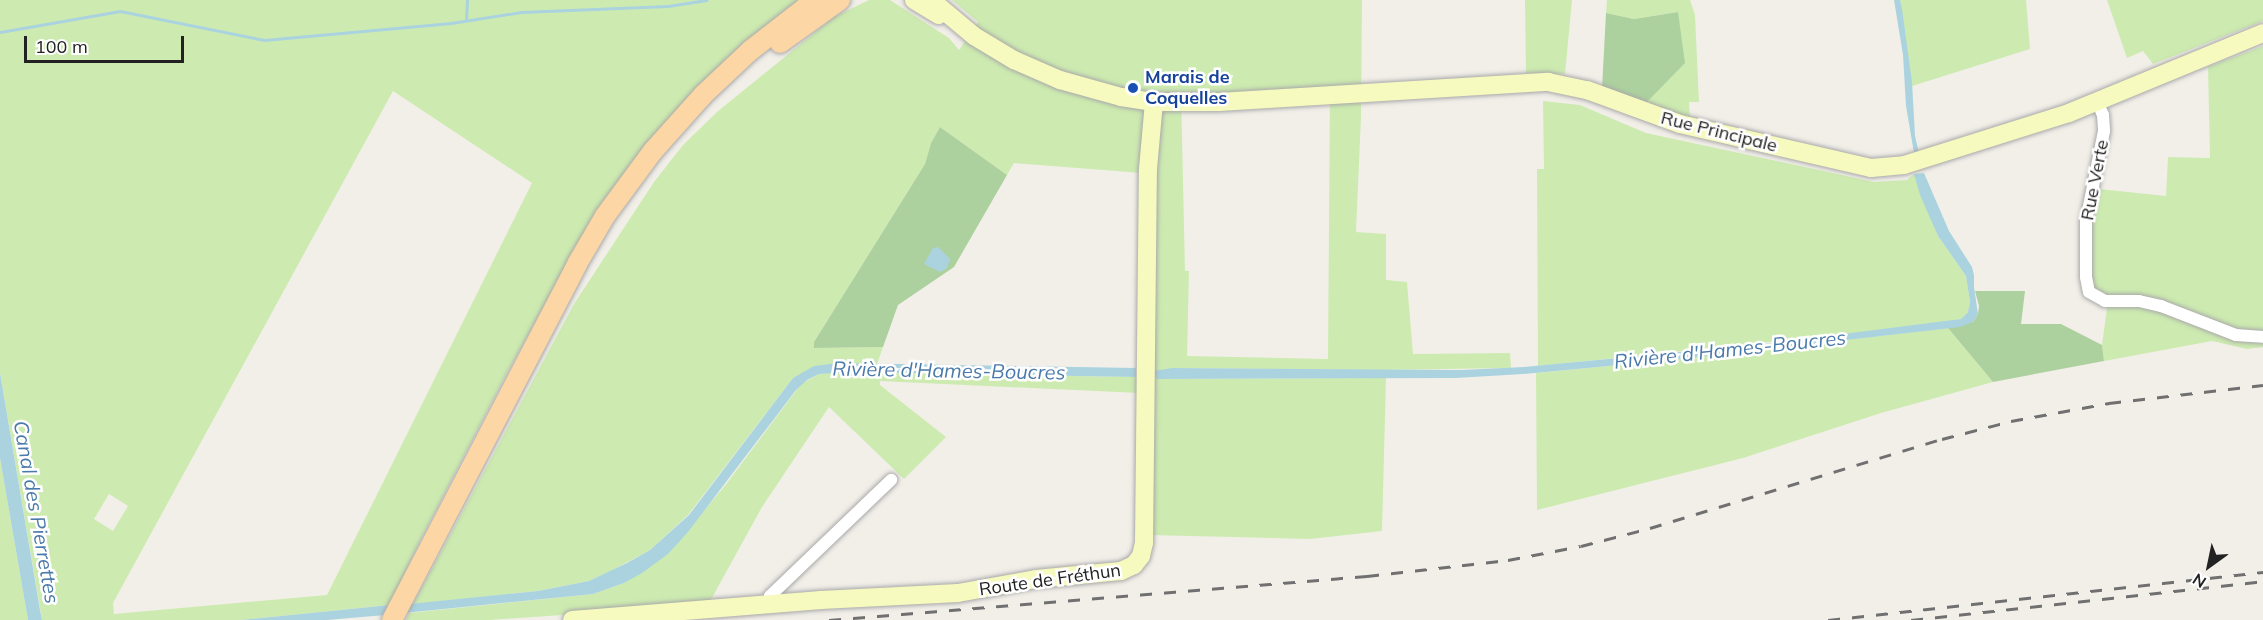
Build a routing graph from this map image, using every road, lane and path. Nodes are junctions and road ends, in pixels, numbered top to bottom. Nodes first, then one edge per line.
1 (815, 0) edge
2 (840, 0) edge
3 (914, 0) edge
4 (932, 0) edge
5 (2263, 33) edge
6 (974, 36) junction
7 (2097, 101) junction
8 (1154, 102) junction
9 (561, 298) junction
10 (2263, 337) edge
11 (891, 480) dead end
12 (770, 604) junction
13 (392, 620) edge
14 (572, 620) edge

1 - 9 main road
2 - 9 main road
3 - 6 street
4 - 6 street
5 - 7 street, Rue Principale
6 - 8 street, Rue Principale
7 - 8 street, Rue Principale
7 - 10 street, Rue Verte
8 - 12 street, Route de Fréthun
9 - 13 main road
11 - 12 street
12 - 14 street, Route de Fréthun

